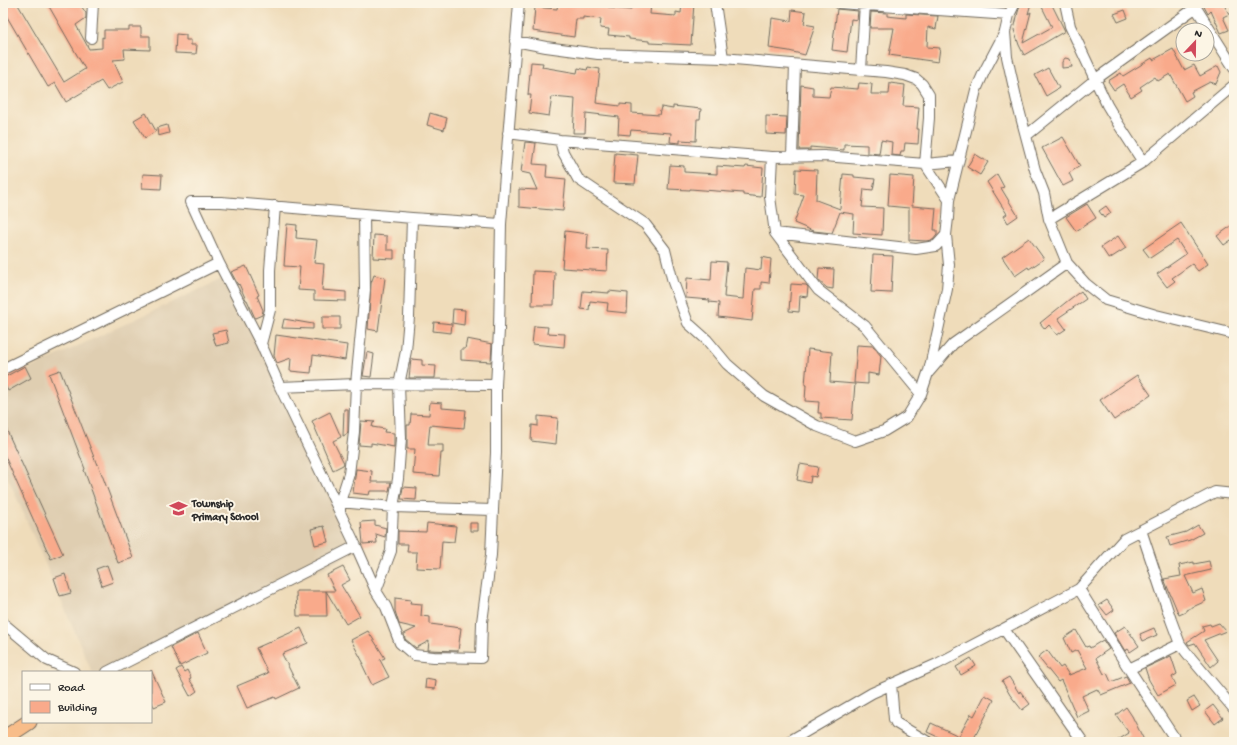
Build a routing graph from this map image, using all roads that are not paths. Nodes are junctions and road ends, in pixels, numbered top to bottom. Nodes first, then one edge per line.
1 (93, 3) edge
2 (519, 3) edge
3 (715, 3) edge
4 (839, 3) edge
5 (1015, 3) edge
6 (1065, 3) edge
7 (865, 4) edge
8 (1194, 5) edge
9 (1009, 15) junction
10 (1005, 32) junction
11 (91, 38) dead end
12 (515, 41) junction
13 (723, 58) junction
14 (795, 65) junction
15 (1234, 68) edge
16 (861, 70) junction
17 (1096, 79) junction
18 (1234, 85) edge
19 (508, 133) junction
20 (1027, 136) junction
21 (560, 140) junction
22 (772, 156) junction
23 (792, 157) junction
24 (958, 161) junction
25 (1143, 162) junction
26 (925, 164) junction
27 (949, 200) junction
28 (275, 206) junction
29 (364, 214) junction
30 (412, 218) junction
31 (1049, 219) junction
32 (501, 224) junction
33 (775, 233) junction
34 (946, 235) junction
35 (219, 263) junction
36 (1067, 263) junction
37 (1234, 334) edge
38 (261, 344) junction
39 (3, 369) edge
40 (928, 373) junction
41 (356, 384) junction
42 (398, 385) junction
43 (496, 385) junction
44 (280, 387) junction
45 (921, 394) junction
46 (1234, 494) edge
47 (340, 502) junction
48 (393, 507) junction
49 (493, 510) junction
50 (340, 513) junction
51 (1142, 530) junction
52 (356, 546) junction
53 (1079, 588) junction
54 (376, 591) junction
55 (3, 623) edge
56 (1004, 629) junction
57 (1180, 644) junction
58 (1129, 668) junction
59 (72, 671) edge
60 (109, 671) edge
61 (892, 684) junction
62 (1234, 709) edge
63 (27, 723) edge
64 (3, 739) edge
65 (788, 742) edge
66 (928, 742) edge
67 (1082, 742) edge
68 (1177, 742) edge

1 - 11 street
2 - 12 street
3 - 13 street
4 - 7 street
5 - 9 street
6 - 17 street
7 - 9 street
7 - 16 street
8 - 15 street
8 - 17 street
9 - 10 street
10 - 20 street
10 - 24 street
12 - 13 street
12 - 19 street
13 - 14 street
14 - 16 street
14 - 23 street
16 - 26 street
17 - 20 street
17 - 25 street
18 - 25 street
19 - 21 street
19 - 32 street
20 - 31 street
21 - 22 street
21 - 45 street
22 - 23 street
22 - 33 street
23 - 26 street
24 - 26 street
24 - 27 street
25 - 31 street
26 - 27 street
27 - 34 street
28 - 29 street
28 - 35 street
28 - 38 street
29 - 30 street
29 - 41 street
30 - 32 street
30 - 42 street
31 - 36 street
32 - 43 street
33 - 34 street
33 - 45 street
34 - 40 street
35 - 38 street
35 - 39 street
36 - 37 street
36 - 40 street
38 - 44 street
40 - 45 street
41 - 42 street
41 - 44 street
41 - 47 street
42 - 43 street
42 - 48 street
43 - 49 street
44 - 50 street
46 - 51 street
47 - 48 street
47 - 50 street
48 - 49 street
48 - 54 street
49 - 54 street
50 - 52 street
51 - 53 street
51 - 57 street
52 - 54 street
52 - 60 street
53 - 56 street
53 - 58 street
55 - 59 street
56 - 61 street
56 - 67 street
57 - 58 street
57 - 62 street
58 - 68 street
61 - 65 street
61 - 66 street
63 - 64 highway

